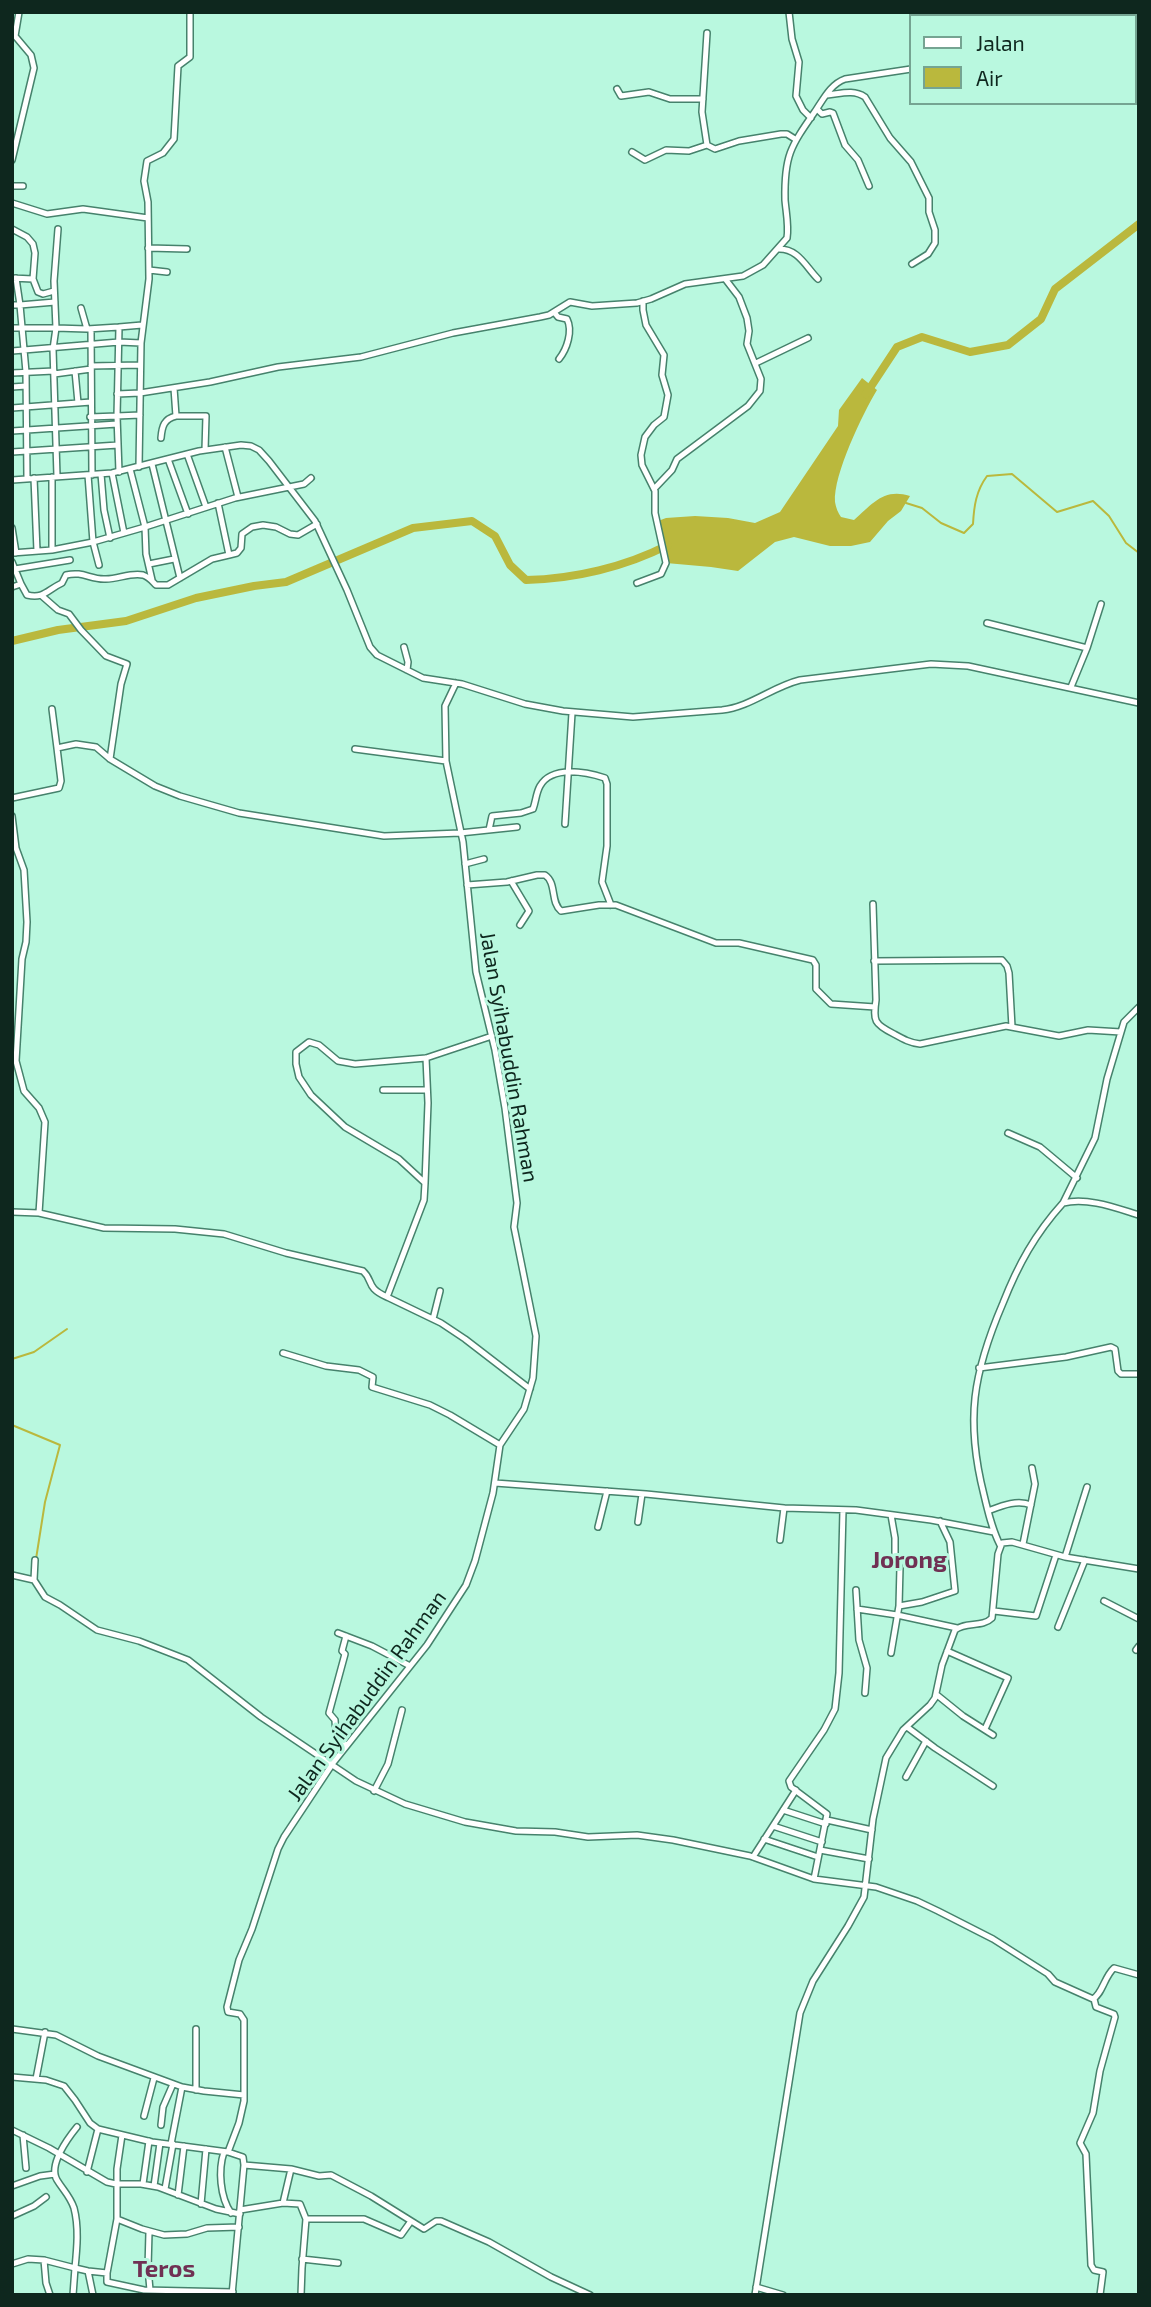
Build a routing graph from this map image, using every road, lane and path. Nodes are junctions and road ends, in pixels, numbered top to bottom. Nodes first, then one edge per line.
1 (19, 12) edge
2 (190, 12) edge
3 (789, 12) edge
4 (707, 33) dead end
5 (909, 69) edge
6 (617, 89) dead end
7 (827, 95) junction
8 (703, 99) junction
9 (817, 109) junction
10 (811, 118) junction
11 (795, 139) junction
12 (706, 145) junction
13 (632, 152) dead end
14 (13, 156) edge
15 (12, 186) edge
16 (23, 186) dead end
17 (869, 186) dead end
18 (12, 203) edge
19 (148, 218) junction
20 (12, 229) edge
21 (58, 229) dead end
22 (148, 248) junction
23 (187, 249) dead end
24 (778, 249) junction
25 (912, 264) dead end
26 (149, 270) junction
27 (167, 272) dead end
28 (14, 278) edge
29 (33, 279) junction
30 (818, 279) dead end
31 (726, 280) junction
32 (54, 291) junction
33 (643, 301) junction
34 (55, 302) junction
35 (16, 305) edge
36 (81, 309) dead end
37 (554, 312) junction
38 (142, 325) junction
39 (119, 327) junction
40 (12, 328) edge
41 (22, 328) junction
42 (56, 328) junction
43 (89, 329) junction
44 (808, 338) dead end
45 (119, 342) junction
46 (141, 343) junction
47 (90, 345) junction
48 (53, 349) junction
49 (24, 350) junction
50 (12, 351) edge
51 (559, 359) dead end
52 (756, 363) junction
53 (118, 365) junction
54 (140, 365) junction
55 (91, 367) junction
56 (75, 371) junction
57 (26, 372) junction
58 (54, 372) junction
59 (12, 373) edge
60 (26, 386) junction
61 (12, 387) edge
62 (174, 388) junction
63 (140, 393) junction
64 (117, 394) junction
65 (91, 402) junction
66 (78, 403) junction
67 (55, 405) junction
68 (27, 407) junction
69 (12, 408) edge
70 (117, 415) junction
71 (140, 415) junction
72 (176, 416) junction
73 (90, 417) junction
74 (117, 424) junction
75 (90, 425) junction
76 (55, 427) junction
77 (27, 429) junction
78 (12, 430) edge
79 (161, 438) dead end
80 (118, 445) junction
81 (91, 446) junction
82 (225, 447) junction
83 (55, 449) junction
84 (205, 450) junction
85 (27, 451) junction
86 (12, 452) edge
87 (187, 454) junction
88 (168, 459) junction
89 (152, 464) junction
90 (139, 467) junction
91 (130, 470) junction
92 (116, 472) junction
93 (101, 474) junction
94 (90, 475) junction
95 (54, 476) junction
96 (31, 478) junction
97 (311, 478) dead end
98 (12, 480) edge
99 (289, 489) junction
100 (654, 489) junction
101 (238, 498) junction
102 (218, 503) junction
103 (206, 507) junction
104 (188, 514) junction
105 (167, 521) junction
106 (317, 524) junction
107 (145, 527) junction
108 (12, 528) edge
109 (124, 533) junction
110 (110, 538) junction
111 (93, 542) junction
112 (52, 550) junction
113 (37, 551) junction
114 (14, 553) edge
115 (229, 555) junction
116 (174, 559) junction
117 (70, 560) dead end
118 (149, 564) junction
119 (99, 565) dead end
120 (13, 566) edge
121 (180, 578) junction
122 (153, 582) junction
123 (637, 583) dead end
124 (20, 584) junction
125 (12, 587) edge
126 (43, 596) junction
127 (1101, 604) dead end
128 (987, 623) dead end
129 (404, 647) dead end
130 (1087, 648) junction
131 (407, 670) junction
132 (456, 683) junction
133 (1071, 687) junction
134 (1139, 702) edge
135 (52, 709) dead end
136 (572, 713) junction
137 (57, 748) junction
138 (355, 749) dead end
139 (110, 759) junction
140 (446, 761) junction
141 (568, 773) junction
142 (12, 798) edge
143 (12, 816) edge
144 (565, 824) dead end
145 (517, 827) dead end
146 (489, 830) junction
147 (460, 833) junction
148 (484, 859) dead end
149 (465, 864) junction
150 (511, 881) junction
151 (467, 885) junction
152 (873, 904) dead end
153 (611, 905) junction
154 (520, 925) dead end
155 (874, 961) junction
156 (875, 1007) junction
157 (1139, 1007) edge
158 (1012, 1027) junction
159 (1121, 1032) junction
160 (492, 1036) junction
161 (426, 1058) junction
162 (383, 1090) dead end
163 (427, 1090) junction
164 (1008, 1133) dead end
165 (1077, 1178) junction
166 (425, 1183) junction
167 (1063, 1203) junction
168 (12, 1212) edge
169 (39, 1213) junction
170 (1139, 1215) edge
171 (440, 1290) dead end
172 (387, 1297) junction
173 (433, 1319) junction
174 (283, 1353) dead end
175 (979, 1368) junction
176 (1139, 1374) edge
177 (530, 1390) junction
178 (500, 1445) junction
179 (1032, 1468) dead end
180 (495, 1483) junction
181 (1087, 1487) dead end
182 (607, 1491) junction
183 (642, 1494) junction
184 (1031, 1505) junction
185 (784, 1508) junction
186 (843, 1510) junction
187 (988, 1511) junction
188 (891, 1514) junction
189 (940, 1521) junction
190 (638, 1522) dead end
191 (598, 1527) dead end
192 (994, 1532) junction
193 (779, 1540) dead end
194 (1023, 1544) junction
195 (1000, 1545) junction
196 (1056, 1555) junction
197 (1065, 1557) junction
198 (35, 1560) dead end
199 (1085, 1560) junction
200 (1139, 1569) edge
201 (12, 1575) edge
202 (34, 1580) junction
203 (856, 1590) dead end
204 (1104, 1601) dead end
205 (899, 1606) junction
206 (857, 1609) junction
207 (994, 1611) junction
208 (897, 1615) junction
209 (1139, 1619) edge
210 (1058, 1627) dead end
211 (957, 1628) junction
212 (338, 1633) dead end
213 (346, 1636) junction
214 (947, 1651) junction
215 (891, 1653) dead end
216 (410, 1666) junction
217 (865, 1693) dead end
218 (937, 1695) junction
219 (402, 1710) dead end
220 (907, 1727) junction
221 (985, 1729) junction
222 (993, 1735) dead end
223 (926, 1741) junction
224 (346, 1745) junction
225 (332, 1763) junction
226 (906, 1777) dead end
227 (993, 1786) dead end
228 (796, 1790) junction
229 (374, 1791) junction
230 (783, 1810) junction
231 (826, 1822) junction
232 (773, 1826) junction
233 (872, 1830) junction
234 (764, 1839) junction
235 (822, 1842) junction
236 (819, 1854) junction
237 (753, 1857) junction
238 (869, 1859) junction
239 (814, 1879) junction
240 (866, 1885) junction
241 (1139, 1975) edge
242 (1094, 1999) junction
243 (12, 2029) edge
244 (196, 2029) dead end
245 (45, 2032) junction
246 (12, 2071) edge
247 (12, 2078) edge
248 (154, 2078) junction
249 (36, 2079) junction
250 (173, 2084) junction
251 (182, 2087) junction
252 (196, 2090) junction
253 (244, 2095) junction
254 (144, 2116) dead end
255 (161, 2125) dead end
256 (77, 2127) dead end
257 (98, 2129) junction
258 (12, 2130) edge
259 (23, 2135) junction
260 (122, 2135) junction
261 (149, 2141) junction
262 (160, 2143) junction
263 (172, 2144) junction
264 (184, 2146) junction
265 (206, 2149) junction
266 (226, 2152) junction
267 (59, 2154) junction
268 (244, 2165) junction
269 (26, 2168) dead end
270 (291, 2169) junction
271 (87, 2172) junction
272 (55, 2174) junction
273 (116, 2185) junction
274 (143, 2185) junction
275 (12, 2186) edge
276 (154, 2186) junction
277 (165, 2189) junction
278 (178, 2194) junction
279 (46, 2197) dead end
280 (283, 2203) junction
281 (201, 2204) junction
282 (240, 2212) junction
283 (232, 2213) junction
284 (12, 2216) edge
285 (117, 2219) junction
286 (306, 2219) junction
287 (411, 2221) junction
288 (239, 2227) junction
289 (149, 2232) junction
290 (302, 2259) junction
291 (44, 2260) junction
292 (338, 2263) dead end
293 (12, 2264) edge
294 (75, 2268) junction
295 (88, 2271) junction
296 (107, 2273) junction
297 (756, 2287) junction
298 (146, 2292) edge
299 (163, 2292) edge
300 (232, 2293) edge
301 (50, 2295) edge
302 (73, 2295) edge
303 (93, 2295) edge
304 (302, 2295) edge
305 (590, 2295) edge
306 (755, 2295) edge
307 (783, 2295) edge
308 (1100, 2295) edge

1 - 14 street
2 - 19 street
3 - 10 street
4 - 8 street
5 - 7 street
6 - 8 street
7 - 9 street
7 - 25 street
8 - 12 street
9 - 10 street
9 - 17 street
10 - 11 street
11 - 12 street
11 - 24 street
12 - 13 street
15 - 16 street
18 - 19 street
19 - 22 street
20 - 29 street
21 - 32 street
22 - 23 street
22 - 26 street
24 - 30 street
24 - 31 street
26 - 27 street
26 - 38 street
28 - 29 street
28 - 35 street
29 - 32 street
31 - 33 street
31 - 52 street
32 - 34 street
33 - 37 street
33 - 100 street
34 - 35 street
34 - 42 street
35 - 41 street
36 - 43 street
37 - 51 street
37 - 62 street
38 - 39 street
38 - 46 street
39 - 43 street
39 - 45 street
40 - 41 street
41 - 42 street
41 - 49 street
42 - 43 street
42 - 48 street
43 - 47 street
44 - 52 street
45 - 46 street
45 - 47 street
45 - 53 street
46 - 54 street
47 - 48 street
47 - 55 street
48 - 49 street
48 - 58 street
49 - 50 street
49 - 57 street
52 - 100 street
53 - 54 street
53 - 55 street
53 - 64 street
54 - 63 street
55 - 56 street
55 - 65 street
56 - 58 street
56 - 66 street
57 - 58 street
57 - 59 street
57 - 60 street
58 - 67 street
60 - 61 street
60 - 68 street
62 - 63 street
62 - 72 street
63 - 64 street
63 - 71 street
64 - 70 street
65 - 66 street
65 - 73 street
66 - 67 street
67 - 68 street
67 - 76 street
68 - 69 street
68 - 77 street
70 - 71 street
70 - 73 street
70 - 74 street
71 - 90 street
72 - 79 street
72 - 84 street
73 - 75 street
74 - 75 street
74 - 80 street
75 - 76 street
75 - 81 street
76 - 77 street
76 - 83 street
77 - 78 street
77 - 85 street
80 - 81 street
80 - 92 street
81 - 83 street
81 - 94 street
82 - 84 street
82 - 99 street
82 - 101 street
83 - 85 street
83 - 95 street
84 - 87 street
85 - 86 street
85 - 96 street
87 - 88 street
87 - 103 street
88 - 89 street
88 - 104 street
89 - 90 street
89 - 105 street
90 - 91 street
91 - 92 street
91 - 107 street
92 - 93 street
92 - 109 street
93 - 94 street
93 - 110 street
94 - 95 street
94 - 111 street
95 - 96 street
95 - 112 street
96 - 98 street
96 - 113 street
97 - 99 street
99 - 101 street
99 - 106 street
100 - 123 street
101 - 102 street
102 - 103 street
102 - 115 street
103 - 104 street
104 - 105 street
105 - 107 street
105 - 116 street
106 - 115 street
106 - 131 street
107 - 109 street
107 - 118 street
108 - 114 street
109 - 110 street
110 - 111 street
111 - 112 street
111 - 119 street
112 - 113 street
113 - 114 street
115 - 121 street
116 - 118 street
116 - 121 street
117 - 120 street
118 - 122 street
120 - 124 street
121 - 122 street
122 - 126 street
124 - 125 street
124 - 126 street
126 - 139 street
127 - 130 street
128 - 130 street
129 - 131 street
130 - 133 street
131 - 132 street
132 - 136 street
132 - 140 street, Jalan Syihabuddin Rahman
133 - 134 street
133 - 136 street
135 - 137 street
136 - 141 street
137 - 139 street
137 - 142 street
138 - 140 street
139 - 147 street
140 - 147 street, Jalan Syihabuddin Rahman
141 - 144 street
141 - 146 street
141 - 153 street
143 - 169 street
145 - 146 street
146 - 147 street
147 - 149 street, Jalan Syihabuddin Rahman
148 - 149 street
149 - 151 street, Jalan Syihabuddin Rahman
150 - 151 street
150 - 153 street
150 - 154 street
151 - 160 street, Jalan Syihabuddin Rahman
152 - 155 street
153 - 156 street
155 - 156 street
155 - 158 street
156 - 158 street
157 - 159 street
158 - 159 street
159 - 165 street
160 - 161 street
160 - 177 street, Jalan Syihabuddin Rahman
161 - 163 street
161 - 166 street
162 - 163 street
163 - 166 street
164 - 165 street
165 - 167 street
166 - 172 street
167 - 170 street
167 - 175 street
168 - 169 street
169 - 172 street
171 - 173 street
172 - 173 street
173 - 177 street
174 - 178 street
175 - 176 street
175 - 187 street
177 - 178 street, Jalan Syihabuddin Rahman
178 - 180 street, Jalan Syihabuddin Rahman
179 - 184 street
180 - 182 street
180 - 216 street, Jalan Syihabuddin Rahman
181 - 197 street
182 - 183 street
182 - 191 street
183 - 185 street
183 - 190 street
184 - 187 street
184 - 194 street
185 - 186 street
185 - 193 street
186 - 188 street
186 - 228 street
187 - 192 street
188 - 189 street
188 - 205 street
189 - 192 street
189 - 205 street
192 - 195 street
194 - 195 street
194 - 196 street
195 - 207 street
196 - 197 street
196 - 207 street
197 - 199 street
198 - 202 street
199 - 200 street
199 - 210 street
201 - 202 street
202 - 225 street
203 - 206 street
204 - 209 street
205 - 208 street
206 - 208 street
206 - 217 street
207 - 211 street
208 - 211 street
208 - 215 street
211 - 214 street
212 - 213 street
213 - 216 street
213 - 224 street
214 - 218 street
214 - 221 street
216 - 224 street, Jalan Syihabuddin Rahman
218 - 220 street
218 - 221 street
219 - 229 street
220 - 223 street
220 - 233 street
221 - 222 street
223 - 226 street
223 - 227 street
224 - 225 street, Jalan Syihabuddin Rahman
225 - 229 street
225 - 253 street, Jalan Syihabuddin Rahman
228 - 230 street
228 - 231 street
229 - 237 street
230 - 231 street
230 - 232 street
231 - 233 street
231 - 235 street
232 - 234 street
232 - 235 street
233 - 238 street
234 - 236 street
234 - 237 street
235 - 236 street
236 - 238 street
236 - 239 street
237 - 239 street
238 - 240 street
239 - 240 street
240 - 242 street
240 - 297 street
241 - 242 street
242 - 308 street
243 - 245 street
244 - 252 street
245 - 248 street
245 - 249 street
246 - 247 street
247 - 249 street
248 - 250 street
248 - 254 street
249 - 257 street
250 - 251 street
250 - 255 street
251 - 252 street
251 - 263 street
252 - 253 street
253 - 266 street, Jalan Syihabuddin Rahman
256 - 267 street
257 - 260 street
257 - 271 street
258 - 259 street
259 - 267 street
259 - 269 street
260 - 261 street
260 - 273 street
261 - 262 street
261 - 274 street
262 - 263 street
262 - 276 street
263 - 264 street
263 - 277 street
264 - 265 street
264 - 278 street
265 - 266 street
265 - 281 street
266 - 268 street
266 - 283 street, Jalan Syihabuddin Rahman
267 - 271 street
267 - 272 street
268 - 270 street
268 - 282 street
270 - 280 street
270 - 287 street
271 - 273 street
272 - 275 street
272 - 294 street
273 - 274 street
273 - 285 street
274 - 276 street
276 - 277 street
277 - 278 street
278 - 281 street
279 - 284 street
280 - 282 street
280 - 286 street
281 - 283 street
282 - 283 street
282 - 288 street
285 - 289 street
285 - 296 street
286 - 287 street
286 - 290 street
287 - 305 street
288 - 289 street
288 - 300 street
289 - 298 street
290 - 292 street
290 - 304 street
291 - 293 street
291 - 294 street
291 - 301 street
294 - 295 street
294 - 302 street
295 - 296 street
295 - 303 street
296 - 298 street
297 - 306 street
297 - 307 street
298 - 299 street
299 - 300 street

